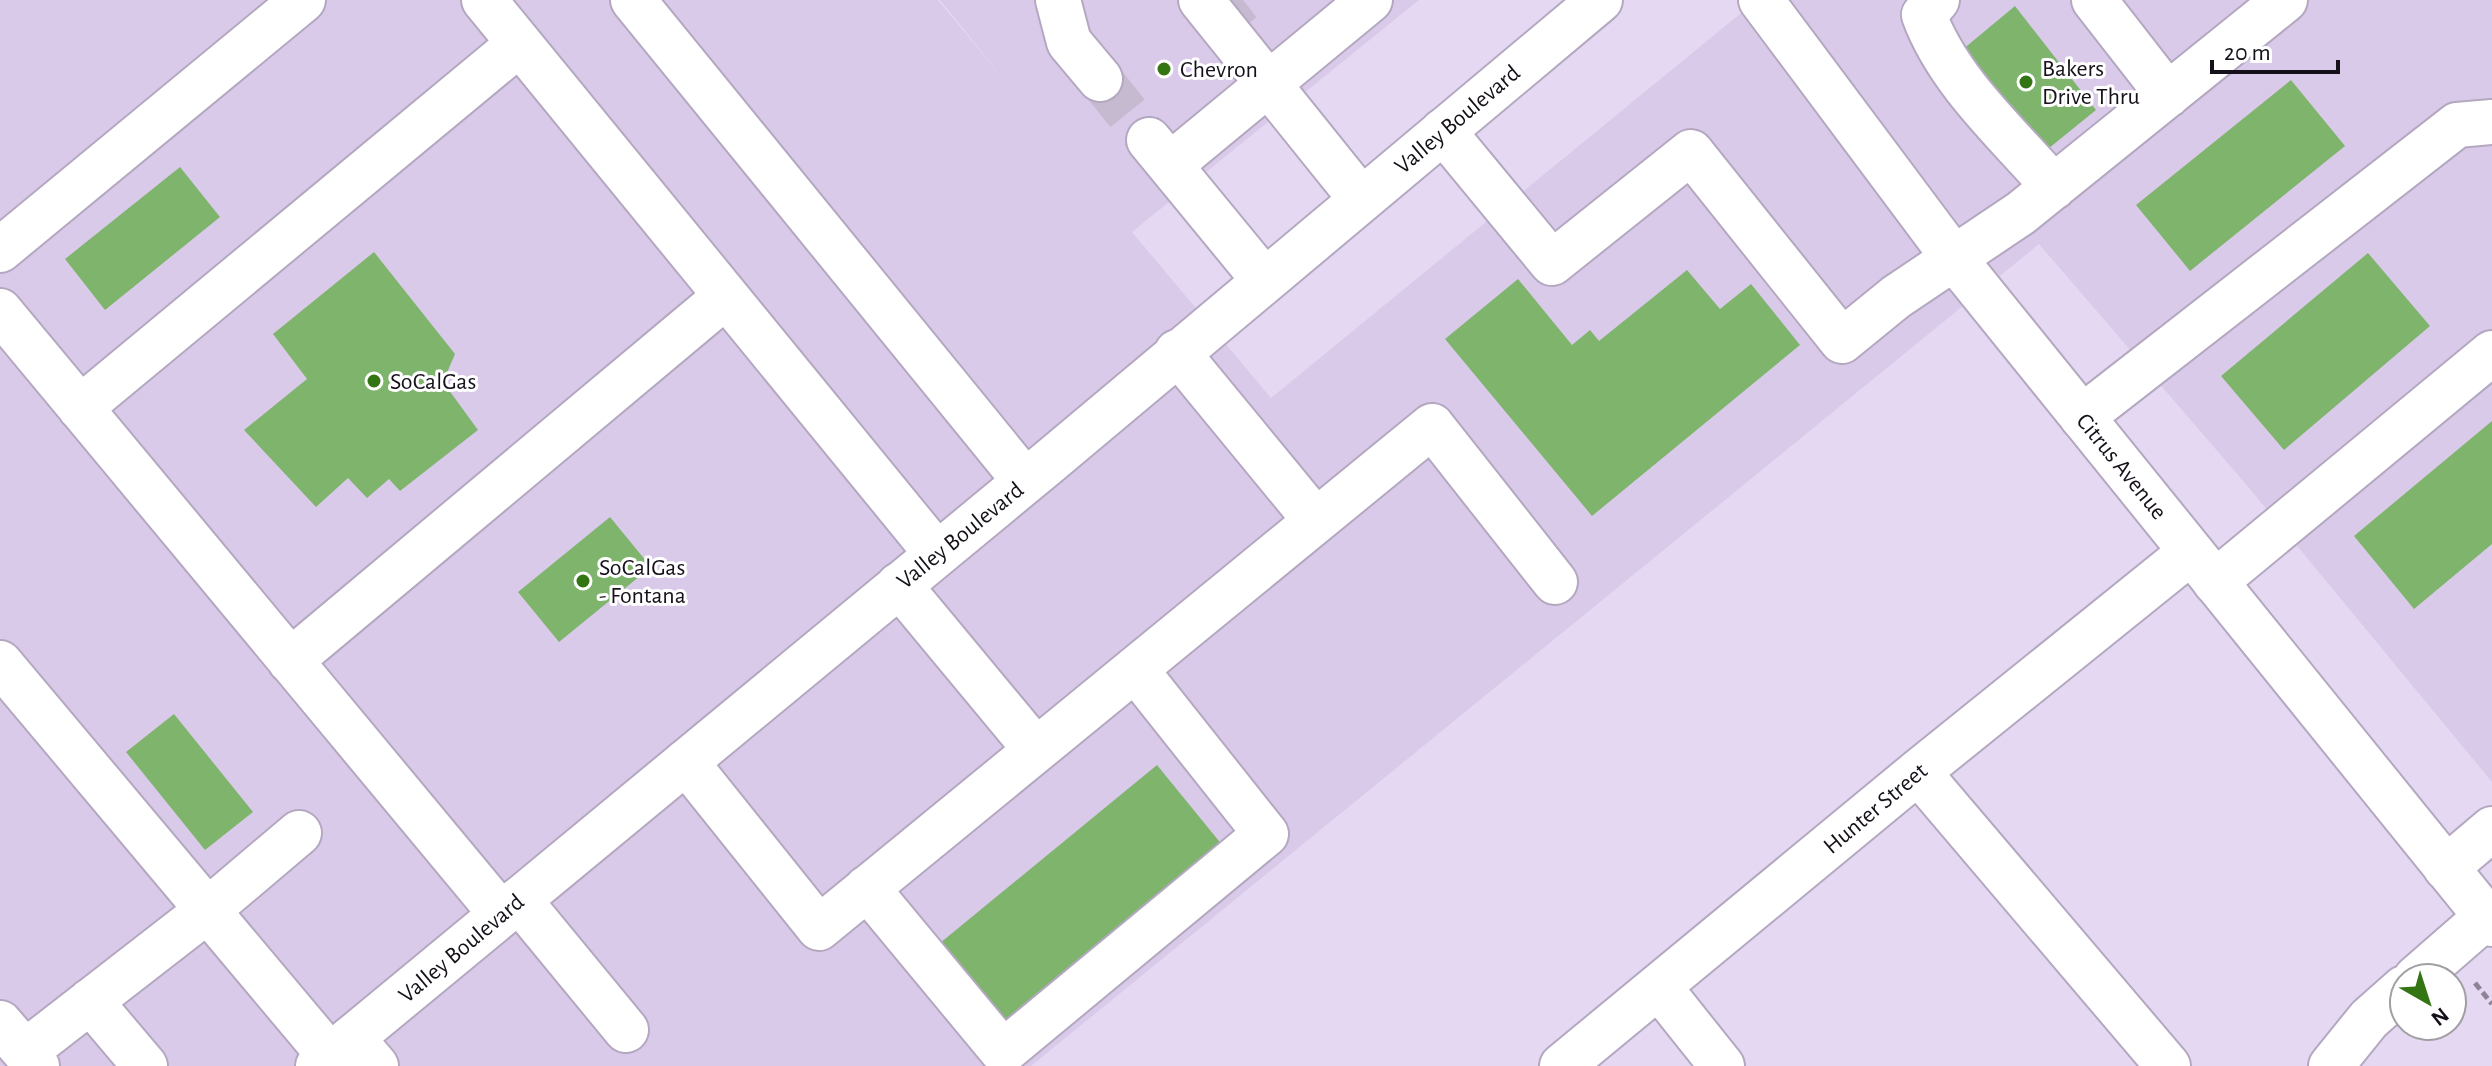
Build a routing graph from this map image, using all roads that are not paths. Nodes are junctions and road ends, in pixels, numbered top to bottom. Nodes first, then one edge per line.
1 (303, 0) edge
2 (484, 0) edge
3 (633, 0) edge
4 (1058, 0) edge
5 (1370, 0) edge
6 (1600, 0) edge
7 (1761, 0) edge
8 (1937, 0) edge
9 (2094, 0) edge
10 (2285, 0) edge
11 (1216, 10) edge
12 (519, 44) junction
13 (1100, 79) tunnel mouth
14 (1268, 82) junction
15 (2168, 95) junction
16 (2492, 122) edge
17 (1443, 131) junction
18 (2054, 187) junction
19 (1361, 199) junction
20 (0, 250) edge
21 (1953, 257) junction
22 (1264, 280) junction
23 (726, 296) junction
24 (0, 311) edge
25 (1177, 352) junction
26 (2492, 353) edge
27 (80, 408) junction
28 (2082, 417) junction
29 (1025, 481) junction
30 (1316, 521) junction
31 (937, 554) junction
32 (2203, 567) junction
33 (1555, 582) dead end
34 (899, 585) junction
35 (290, 661) junction
36 (0, 663) edge
37 (1135, 669) junction
38 (1036, 750) junction
39 (686, 762) junction
40 (1918, 772) junction
41 (2492, 829) edge
42 (299, 833) dead end
43 (2446, 868) junction
44 (867, 888) junction
45 (510, 907) junction
46 (208, 910) junction
47 (2489, 920) edge
48 (2436, 962) edge
49 (1659, 987) junction
50 (90, 1001) junction
51 (2388, 1002) edge
52 (626, 1030) dead end
53 (21, 1047) edge
54 (344, 1056) edge
55 (145, 1066) edge
56 (1562, 1066) edge
57 (1722, 1066) edge
58 (2168, 1066) edge
59 (2331, 1066) edge

1 - 20 main road
2 - 12 main road
3 - 29 main road
4 - 13 main road
5 - 14 main road
6 - 17 main road, Valley Boulevard
7 - 21 main road, Citrus Avenue
8 - 18 main road
9 - 15 main road
10 - 15 main road
11 - 14 main road
12 - 23 main road
12 - 27 main road
14 - 19 main road
14 - 22 main road
15 - 18 main road
16 - 28 main road
17 - 19 main road, Valley Boulevard
17 - 21 main road
18 - 21 main road
19 - 22 main road, Valley Boulevard
21 - 28 main road, Citrus Avenue
22 - 25 main road, Valley Boulevard
23 - 31 main road
23 - 35 main road
24 - 27 main road
25 - 29 main road, Valley Boulevard
25 - 30 main road
26 - 32 main road, Hunter Street
27 - 35 main road
28 - 32 main road, Citrus Avenue
29 - 31 main road, Valley Boulevard
30 - 33 main road
30 - 37 main road
31 - 34 main road, Valley Boulevard
32 - 40 main road, Hunter Street
32 - 43 main road, Citrus Avenue
34 - 38 main road
34 - 39 main road, Valley Boulevard
35 - 45 main road
36 - 46 main road
37 - 38 main road
37 - 44 main road
38 - 44 main road
39 - 44 main road
39 - 45 main road, Valley Boulevard
40 - 49 main road, Hunter Street
40 - 58 main road
41 - 43 main road
42 - 46 main road
43 - 47 main road, Citrus Avenue
45 - 52 main road
45 - 54 main road, Valley Boulevard
46 - 50 main road
46 - 54 main road
47 - 48 main road
49 - 56 main road, Hunter Street
49 - 57 main road
50 - 53 main road
50 - 55 main road
51 - 59 main road

